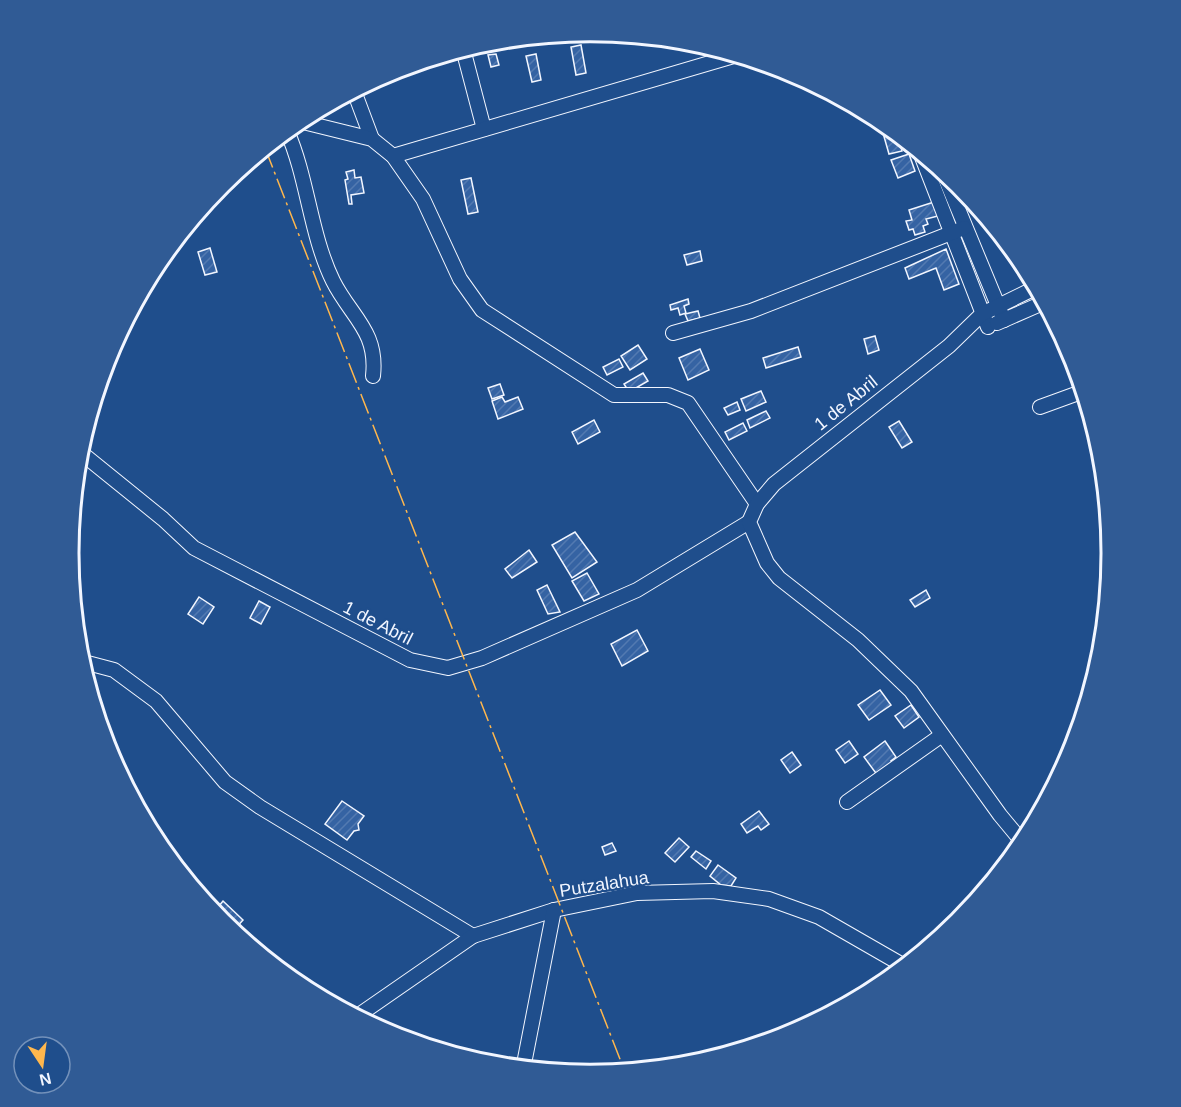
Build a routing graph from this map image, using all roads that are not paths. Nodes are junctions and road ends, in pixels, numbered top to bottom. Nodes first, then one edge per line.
1 (465, 57) edge
2 (723, 59) edge
3 (357, 99) edge
4 (312, 124) edge
5 (484, 129) junction
6 (372, 139) junction
7 (290, 140) edge
8 (393, 156) junction
9 (928, 169) edge
10 (946, 187) edge
11 (958, 231) junction
12 (1029, 291) edge
13 (997, 305) junction
14 (1037, 305) edge
15 (982, 314) junction
16 (1004, 320) junction
17 (988, 327) junction
18 (673, 333) dead end
19 (960, 334) junction
20 (373, 376) dead end
21 (1076, 394) edge
22 (1040, 406) dead end
23 (88, 458) edge
24 (756, 504) junction
25 (749, 522) junction
26 (91, 664) edge
27 (942, 735) junction
28 (847, 802) dead end
29 (1018, 835) edge
30 (554, 910) junction
31 (473, 936) junction
32 (898, 962) edge
33 (364, 1012) edge
34 (525, 1061) edge

1 - 5 street
2 - 5 street
3 - 6 street
4 - 6 street
5 - 8 street
6 - 8 street
7 - 20 street
8 - 24 street
9 - 11 street
10 - 11 street
11 - 13 street
11 - 15 street
11 - 18 street
12 - 13 street, 1 de Abril
13 - 15 street, 1 de Abril
13 - 16 street
14 - 16 street, 1 de Abril
15 - 17 street
15 - 19 street, 1 de Abril
16 - 17 street, 1 de Abril
17 - 19 street, 1 de Abril
19 - 24 street, 1 de Abril
21 - 22 street
23 - 25 street, 1 de Abril
24 - 25 street
25 - 27 street
26 - 31 street
27 - 28 street
27 - 29 street
30 - 31 street, Putzalahua
30 - 32 street, Putzalahua
30 - 34 street
31 - 33 street, Putzalahua

